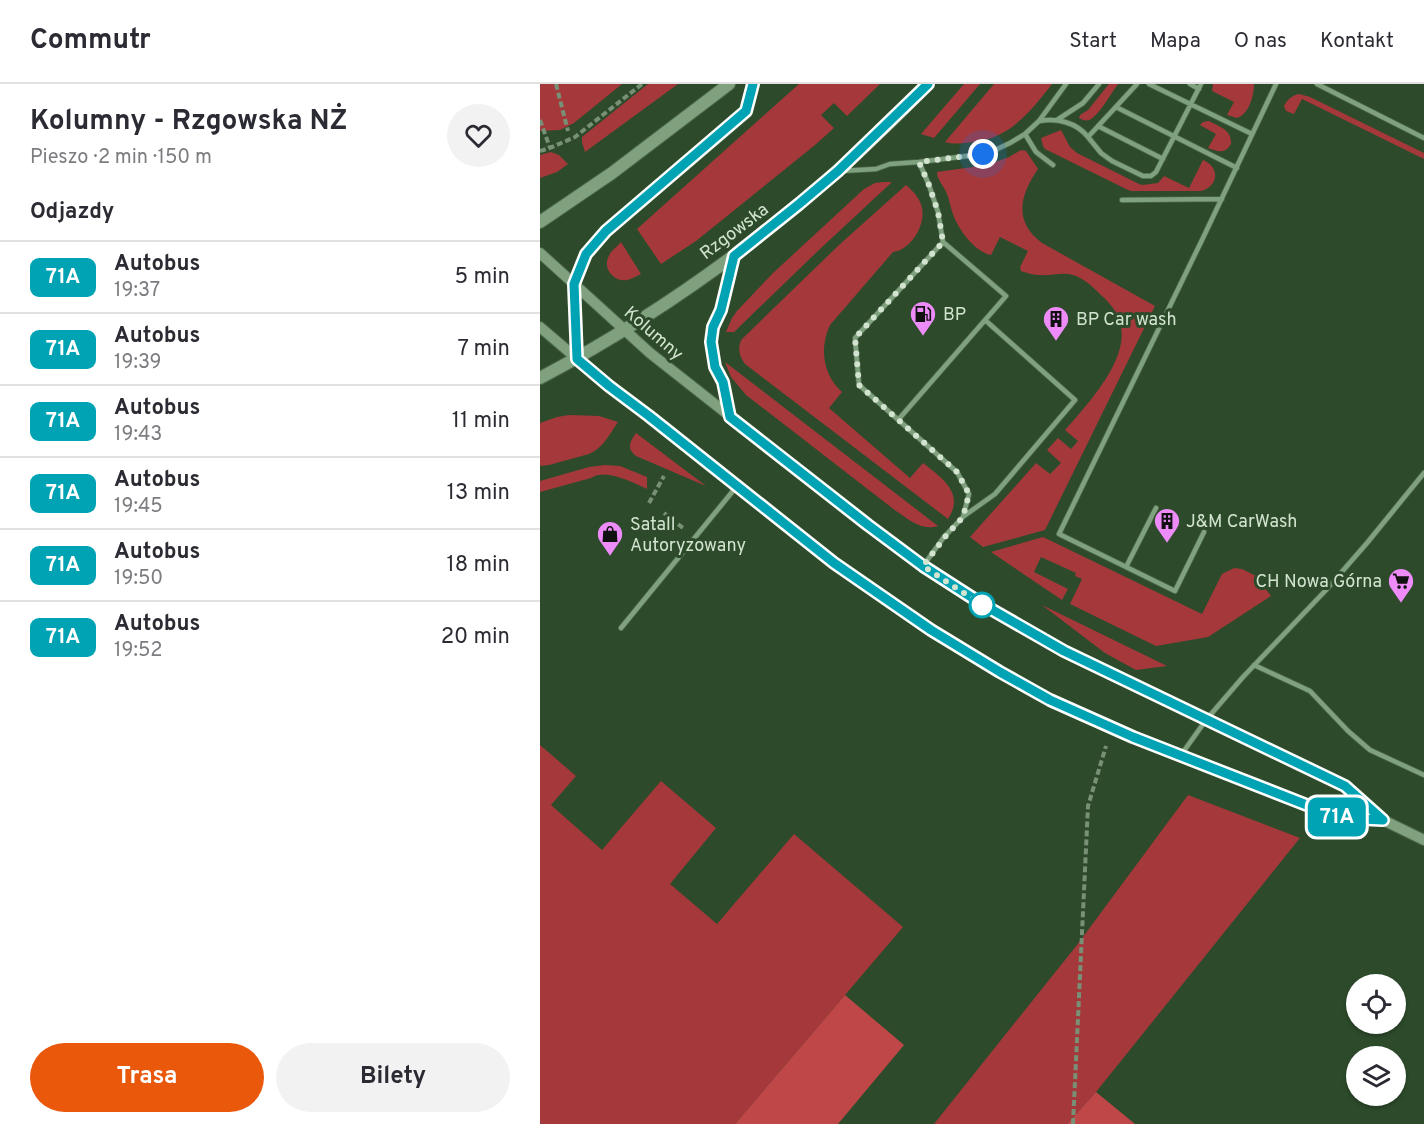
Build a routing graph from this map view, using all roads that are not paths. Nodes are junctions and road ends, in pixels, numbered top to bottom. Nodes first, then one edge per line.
1 (729, 84) edge
2 (753, 84) edge
3 (928, 84) edge
4 (1066, 84) edge
5 (1099, 84) edge
6 (1137, 84) edge
7 (1149, 84) edge
8 (1190, 84) edge
9 (1276, 84) edge
10 (1317, 84) edge
11 (1200, 86) edge
12 (1191, 105) junction
13 (1116, 108) junction
14 (1057, 120) junction
15 (1039, 121) junction
16 (1098, 126) junction
17 (1025, 134) junction
18 (1252, 134) junction
19 (1088, 137) junction
20 (1174, 137) junction
21 (1424, 138) edge
22 (1163, 159) junction
23 (919, 162) junction
24 (1053, 165) dead end
25 (1237, 168) junction
26 (838, 171) junction
27 (1222, 199) junction
28 (1122, 200) dead end
29 (540, 222) edge
30 (943, 242) junction
31 (540, 253) edge
32 (734, 256) junction
33 (574, 284) junction
34 (985, 320) junction
35 (540, 327) edge
36 (624, 330) junction
37 (577, 359) junction
38 (540, 378) edge
39 (730, 417) junction
40 (898, 420) junction
41 (1424, 473) edge
42 (737, 486) junction
43 (1156, 508) dead end
44 (963, 517) junction
45 (1204, 532) dead end
46 (923, 566) junction
47 (1126, 567) junction
48 (621, 628) dead end
49 (1254, 665) junction
50 (1206, 720) junction
51 (1181, 756) junction
52 (1424, 775) edge
53 (1383, 820) junction
54 (1424, 840) edge

1 - 29 main road
2 - 33 main road
3 - 26 main road, Rzgowska
4 - 15 lane
5 - 14 lane
6 - 13 lane
7 - 12 lane
8 - 11 lane
9 - 18 lane
10 - 21 lane
11 - 12 lane
12 - 18 lane
12 - 20 lane
13 - 16 lane
13 - 20 lane
14 - 15 lane
14 - 19 lane
15 - 17 lane
16 - 19 lane
16 - 22 lane
17 - 23 lane
17 - 24 lane
18 - 25 lane
19 - 22 lane
20 - 22 lane
20 - 25 lane
23 - 26 lane
23 - 30 lane
25 - 27 lane
26 - 32 main road, Rzgowska
27 - 28 lane
27 - 47 lane
30 - 34 lane
30 - 40 lane
31 - 33 street, Kolumny
32 - 36 main road, Rzgowska
32 - 39 street
33 - 36 street, Kolumny
33 - 37 main road
34 - 40 lane
34 - 44 lane
35 - 37 street, Kolumny
36 - 37 main road, Rzgowska
36 - 39 street, Kolumny
37 - 38 main road, Rzgowska
37 - 42 street, Kolumny
39 - 46 street, Kolumny
40 - 44 lane
41 - 49 lane
42 - 48 lane
42 - 51 street, Kolumny
43 - 47 lane
44 - 46 lane
45 - 47 lane
46 - 50 street, Kolumny
49 - 50 lane
49 - 52 lane
50 - 51 lane
50 - 53 street, Kolumny
51 - 53 street, Kolumny
53 - 54 street, Kolumny

